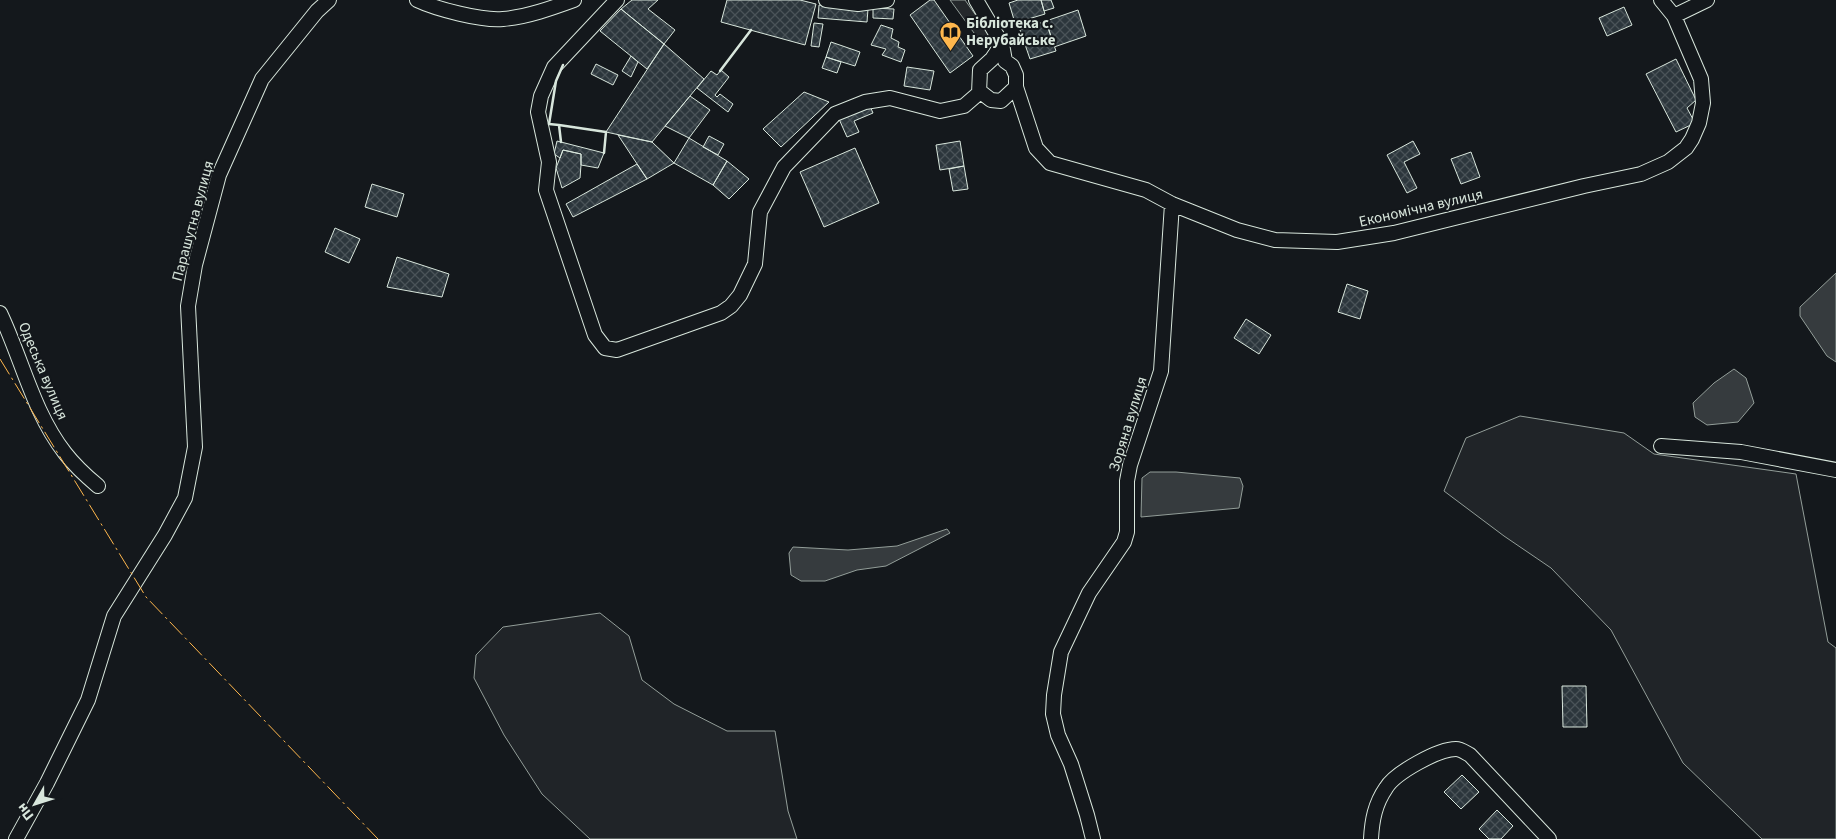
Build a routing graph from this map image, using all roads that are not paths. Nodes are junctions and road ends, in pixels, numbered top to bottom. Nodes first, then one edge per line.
1 (328, 0) edge
2 (417, 0) edge
3 (574, 0) edge
4 (617, 0) edge
5 (826, 0) edge
6 (887, 0) edge
7 (976, 0) edge
8 (1661, 0) edge
9 (1707, 0) edge
10 (1674, 16) junction
11 (998, 60) junction
12 (1016, 87) junction
13 (979, 93) junction
14 (1172, 204) junction
15 (0, 313) edge
16 (1661, 446) dead end
17 (1836, 470) edge
18 (98, 486) dead end
19 (16, 839) edge
20 (1093, 839) edge
21 (1371, 839) edge
22 (1549, 839) edge

1 - 19 street, Парашутна вулиця
2 - 3 street
4 - 13 street
5 - 6 street
7 - 11 street
8 - 10 street, Економічна вулиця
9 - 10 street
10 - 14 street, Економічна вулиця
11 - 12 street, Економічна вулиця
11 - 13 street
12 - 13 street
12 - 14 street, Економічна вулиця
14 - 20 street, Зоряна вулиця
15 - 18 street, Одеська вулиця
16 - 17 street
21 - 22 street

